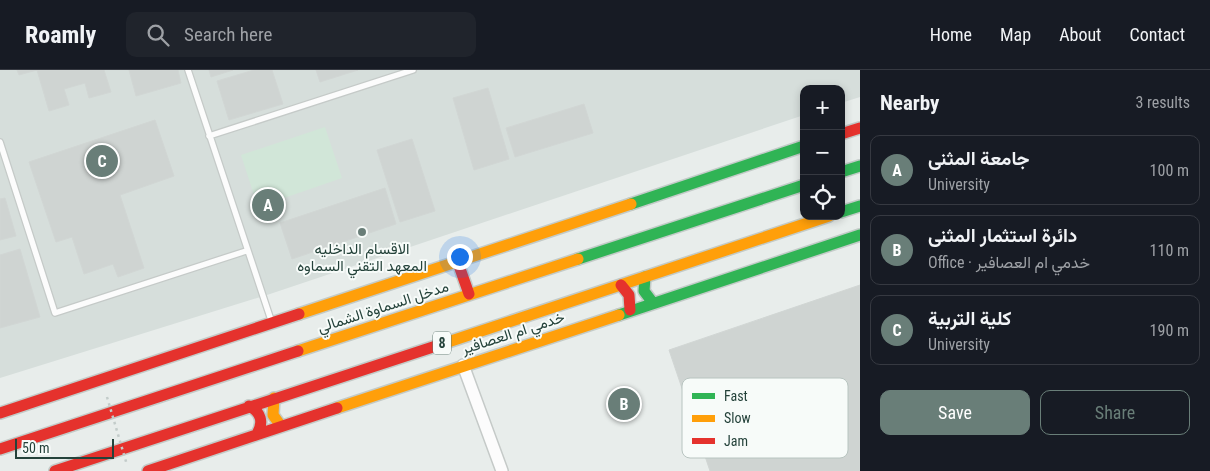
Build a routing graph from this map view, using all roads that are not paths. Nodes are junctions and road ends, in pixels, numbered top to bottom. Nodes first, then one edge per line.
1 (188, 70) edge
2 (413, 70) edge
3 (860, 128) edge
4 (845, 133) edge
5 (209, 136) junction
6 (0, 142) edge
7 (800, 147) edge
8 (860, 166) edge
9 (845, 171) edge
10 (800, 186) edge
11 (860, 206) edge
12 (845, 211) edge
13 (817, 220) edge
14 (860, 235) edge
15 (246, 251) junction
16 (457, 260) junction
17 (645, 277) junction
18 (621, 285) junction
19 (469, 294) junction
20 (641, 304) junction
21 (271, 322) junction
22 (463, 365) junction
23 (274, 398) junction
24 (249, 406) junction
25 (0, 414) edge
26 (269, 428) junction
27 (0, 450) edge
28 (55, 471) edge
29 (148, 471) edge
30 (502, 471) edge

1 - 5 lane
2 - 5 lane
3 - 4 main road
5 - 15 lane
6 - 15 lane
7 - 16 main road
8 - 9 main road
10 - 19 main road, مدخل السماوة الشمالي
11 - 12 main road
13 - 17 main road, 8
14 - 20 main road, خدمي ام العصافير
15 - 21 lane
16 - 19 main road
16 - 21 main road
17 - 18 main road, 8
17 - 20 main road
18 - 20 main road
18 - 23 main road, 8
19 - 27 main road, مدخل السماوة الشمالي
20 - 22 main road, خدمي ام العصافير
21 - 25 main road
22 - 26 main road, خدمي ام العصافير
22 - 30 street
23 - 24 main road, 8
23 - 26 main road
24 - 26 main road
24 - 28 main road, 8
26 - 29 main road, خدمي ام العصافير

